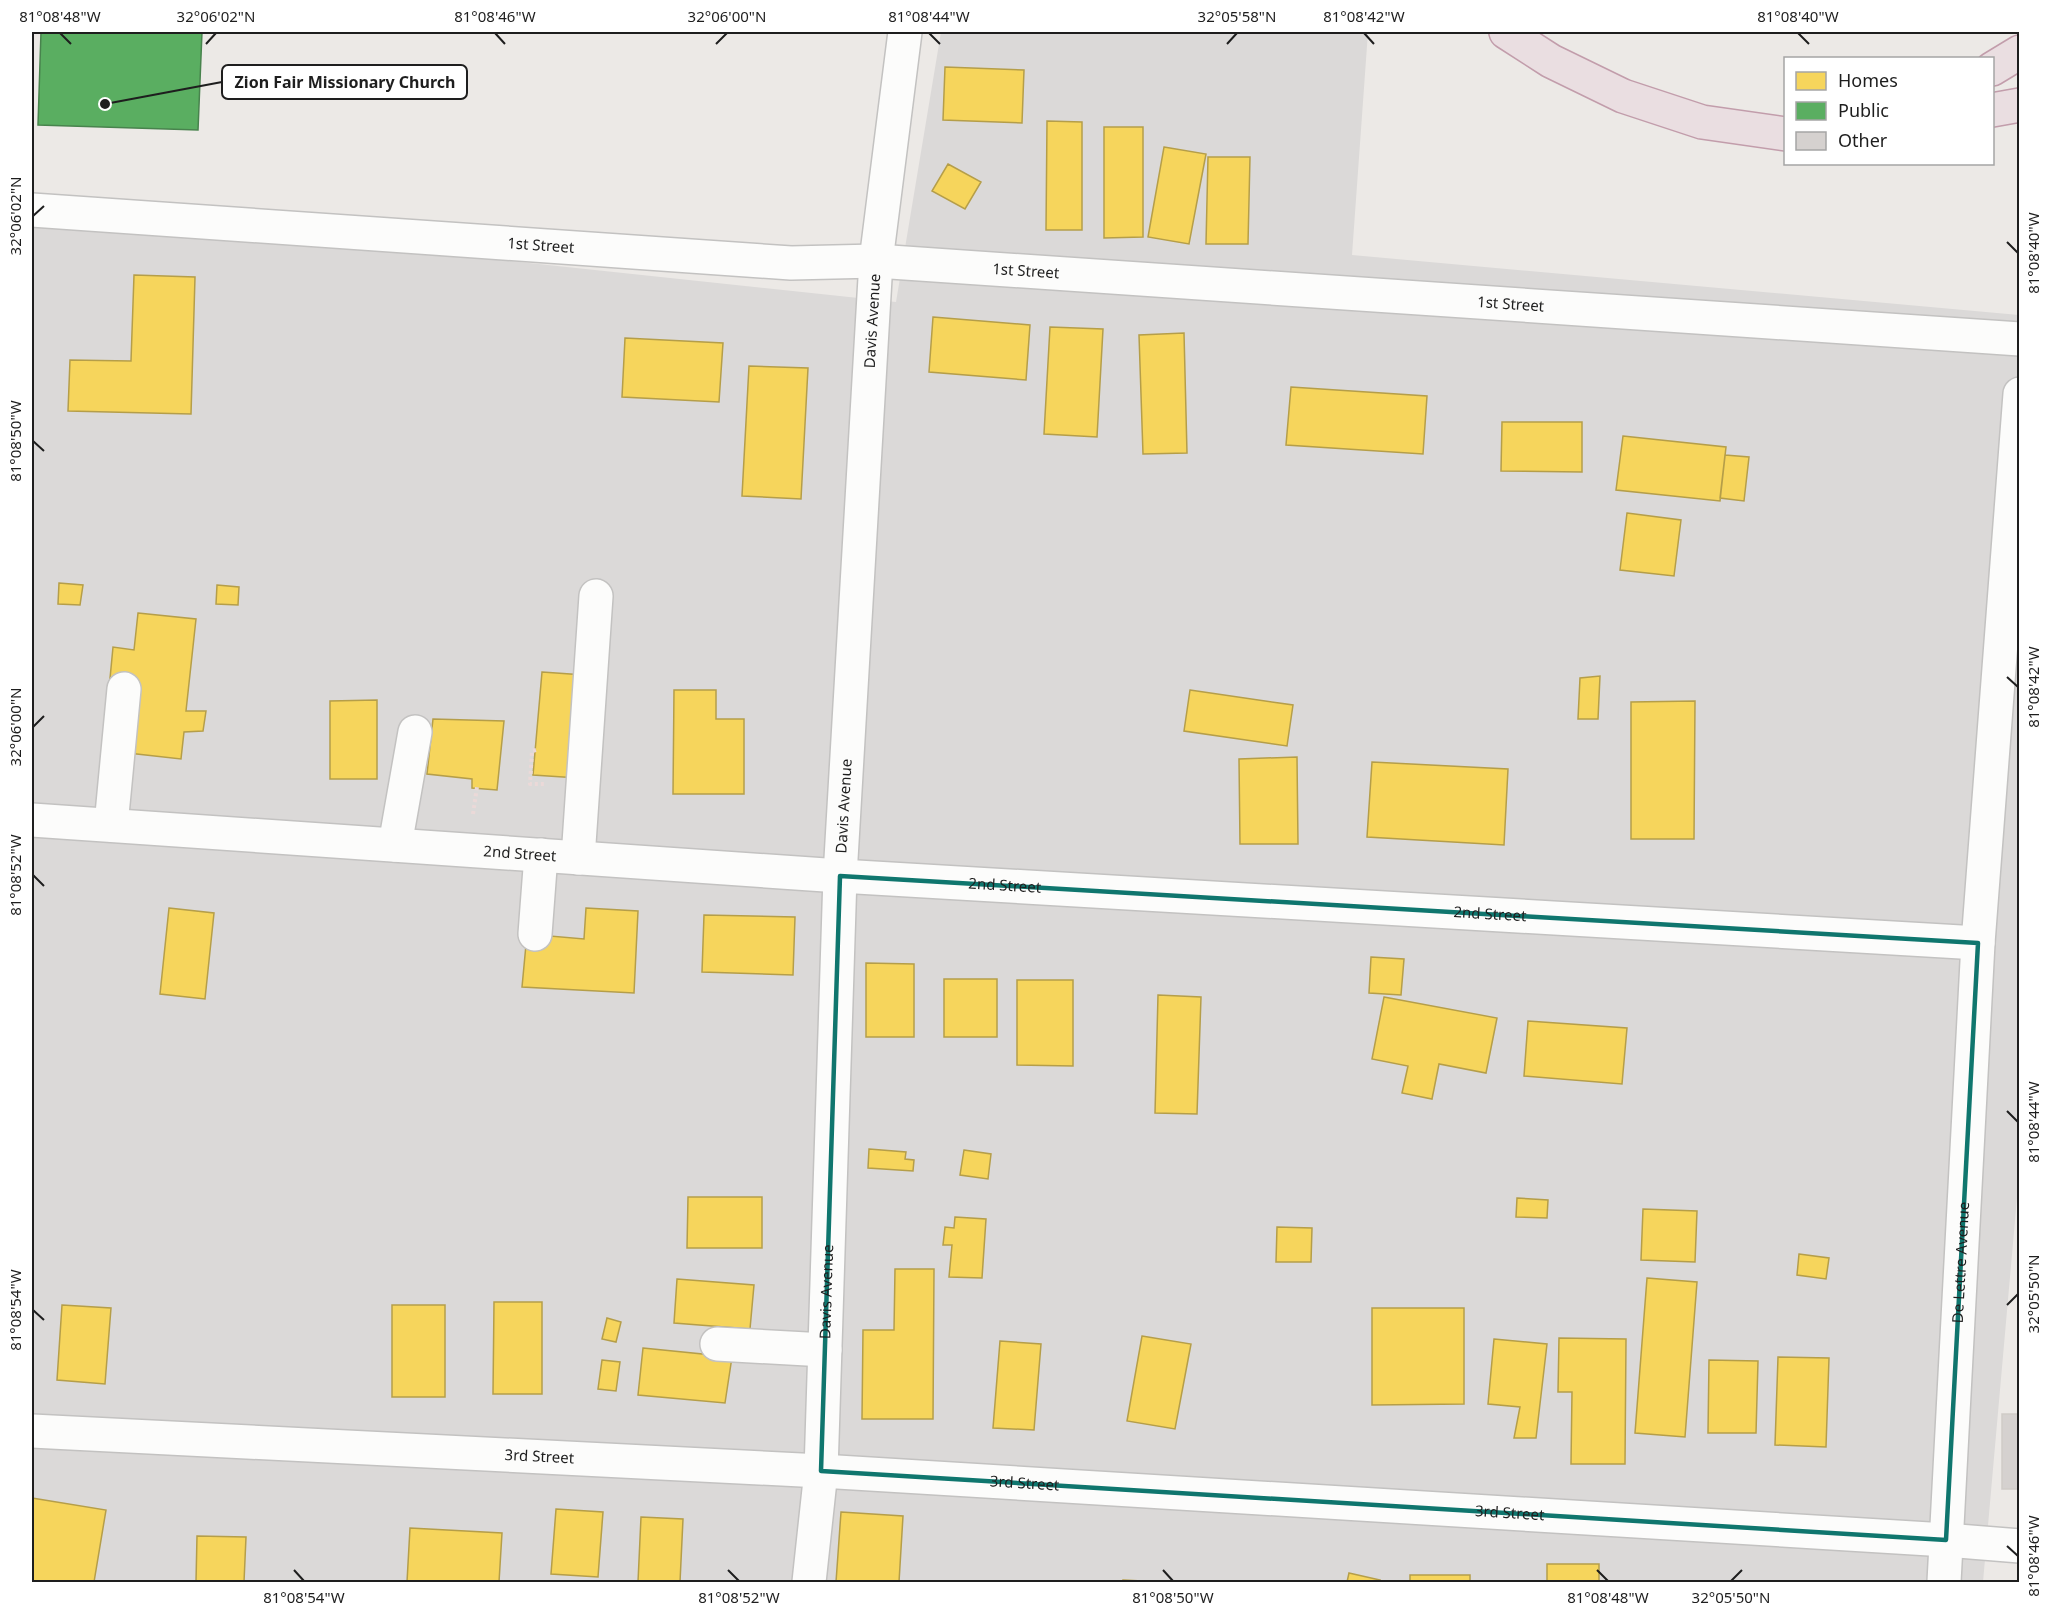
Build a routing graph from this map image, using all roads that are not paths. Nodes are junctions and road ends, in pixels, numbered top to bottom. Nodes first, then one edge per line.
1 (905, 32) edge
2 (1506, 32) edge
3 (2019, 52) edge
4 (1994, 68) edge
5 (2019, 105) edge
6 (1994, 110) edge
7 (1784, 134) edge
8 (32, 210) edge
9 (876, 261) junction
10 (2019, 339) edge
11 (2019, 394) edge
12 (596, 596) dead end
13 (124, 689) dead end
14 (415, 732) dead end
15 (32, 820) edge
16 (111, 825) junction
17 (394, 845) junction
18 (541, 855) junction
19 (578, 858) junction
20 (840, 876) junction
21 (535, 934) dead end
22 (1978, 943) junction
23 (717, 1344) dead end
24 (825, 1350) junction
25 (32, 1431) edge
26 (821, 1471) junction
27 (1946, 1540) junction
28 (2019, 1546) edge
29 (809, 1582) edge
30 (1944, 1582) edge

1 - 9 street, Davis Avenue
2 - 7 highway
3 - 4 highway
5 - 6 highway
8 - 9 street, 1st Street
9 - 10 street, 1st Street
9 - 20 street, Davis Avenue
11 - 22 street, De Lettre Avenue
12 - 19 street
13 - 16 street
14 - 17 street
15 - 16 street, 2nd Street
16 - 17 street, 2nd Street
17 - 18 street, 2nd Street
18 - 19 street, 2nd Street
18 - 21 street
19 - 20 street, 2nd Street
20 - 22 street, 2nd Street
20 - 24 street, Davis Avenue
22 - 27 street, De Lettre Avenue
23 - 24 street
24 - 26 street, Davis Avenue
25 - 26 street, 3rd Street
26 - 27 street, 3rd Street
26 - 29 street, Davis Avenue
27 - 28 street, 3rd Street
27 - 30 street, De Lettre Avenue

